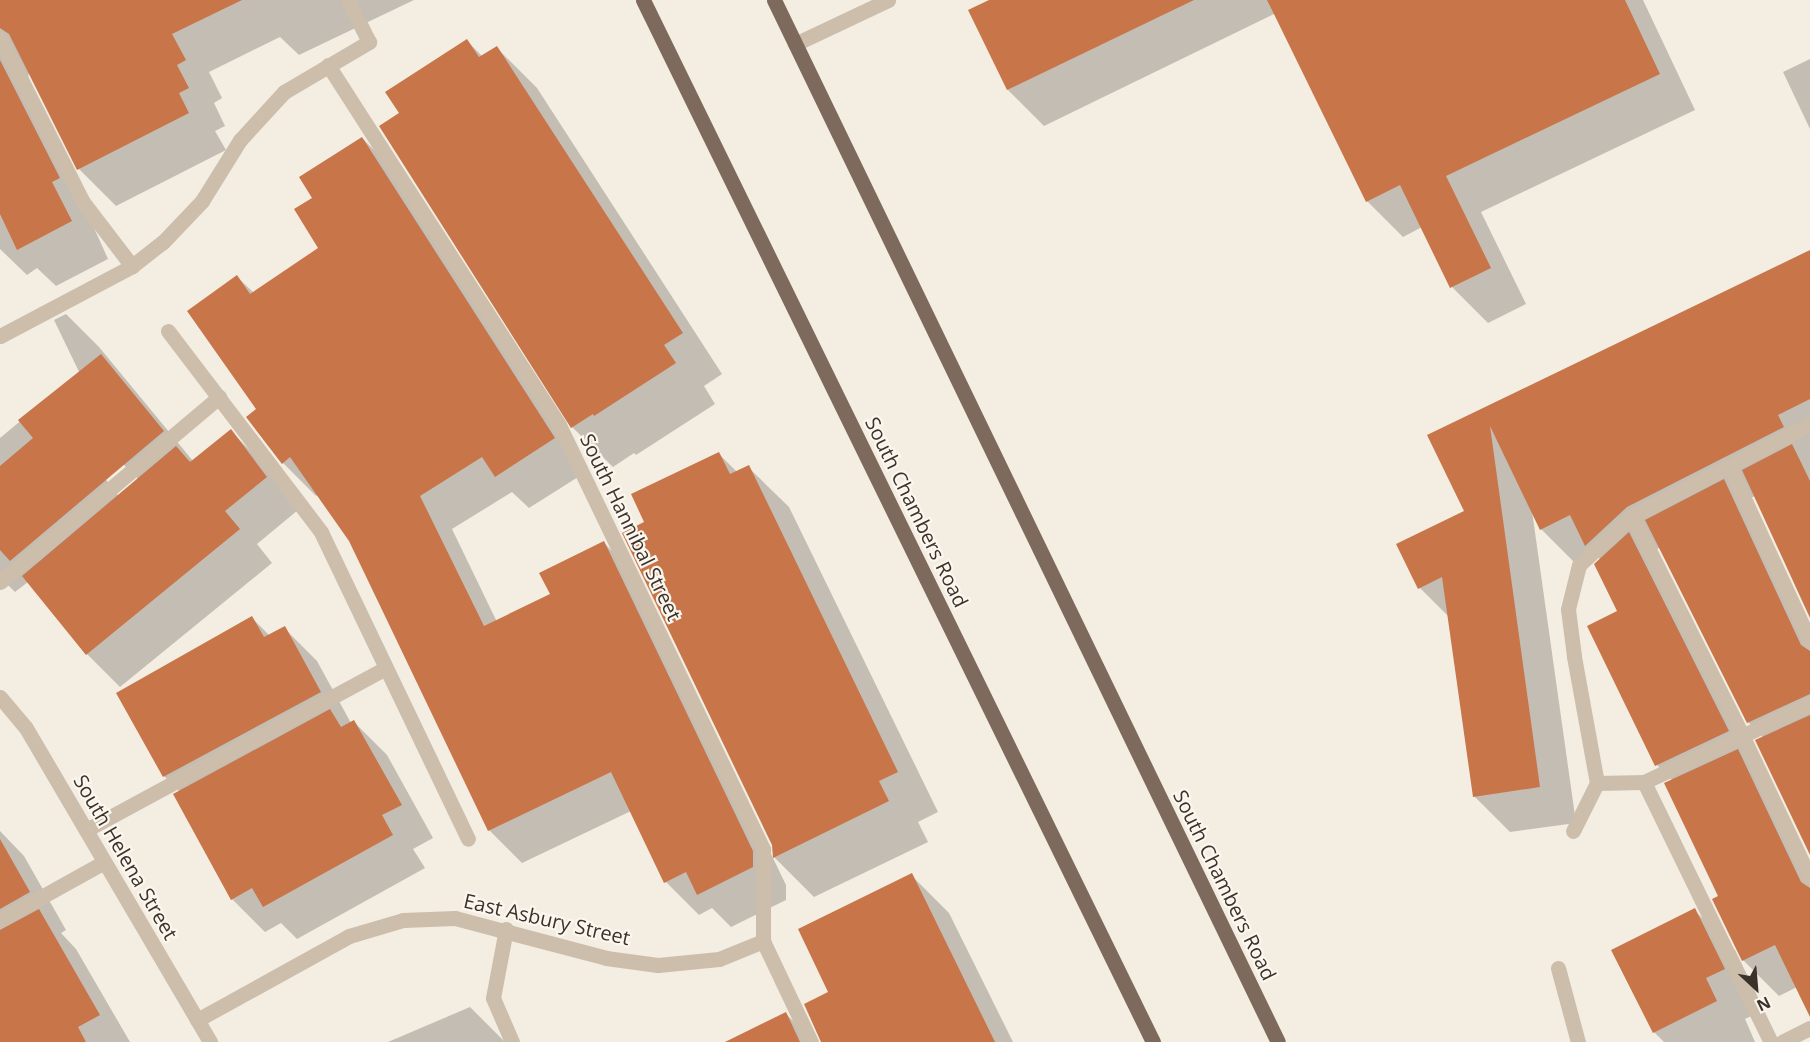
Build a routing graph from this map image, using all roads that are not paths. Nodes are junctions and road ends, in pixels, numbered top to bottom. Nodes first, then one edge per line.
1 (348, 0) edge
2 (643, 0) edge
3 (774, 0) edge
4 (888, 0) edge
5 (0, 38) edge
6 (795, 44) junction
7 (328, 65) junction
8 (132, 266) junction
9 (168, 331) dead end
10 (0, 336) edge
11 (219, 397) junction
12 (1810, 424) edge
13 (1729, 466) junction
14 (1632, 516) junction
15 (0, 582) edge
16 (1810, 641) edge
17 (385, 668) junction
18 (0, 698) edge
19 (1810, 704) edge
20 (1743, 735) junction
21 (1644, 782) junction
22 (1597, 783) junction
23 (86, 830) junction
24 (1573, 831) dead end
25 (468, 839) dead end
26 (104, 862) junction
27 (1810, 878) edge
28 (0, 920) edge
29 (506, 929) junction
30 (763, 941) junction
31 (1558, 968) dead end
32 (197, 1020) junction
33 (1810, 1028) edge
34 (210, 1042) edge
35 (512, 1042) edge
36 (812, 1042) edge
37 (1153, 1042) edge
38 (1278, 1042) edge
39 (1578, 1042) edge
40 (1771, 1042) edge
41 (1782, 1042) edge

1 - 7 street
2 - 37 main road, South Chambers Road
3 - 6 main road, South Chambers Road
4 - 6 street
5 - 8 street
6 - 38 main road, South Chambers Road
7 - 8 street
7 - 30 street, South Hannibal Street
8 - 10 street
9 - 11 street
11 - 15 street
11 - 17 street
12 - 13 street
13 - 14 street
13 - 16 street
14 - 20 street
14 - 22 street
17 - 23 street
17 - 25 street
18 - 23 street, South Helena Street
19 - 20 street
20 - 21 street
20 - 27 street
21 - 22 street
21 - 40 street
22 - 24 street
23 - 26 street, South Helena Street
26 - 28 street
26 - 32 street, South Helena Street
29 - 30 street, East Asbury Street
29 - 32 street, East Asbury Street
29 - 35 street
30 - 36 street, South Hannibal Street
31 - 39 street
32 - 34 street, South Helena Street
33 - 41 street

